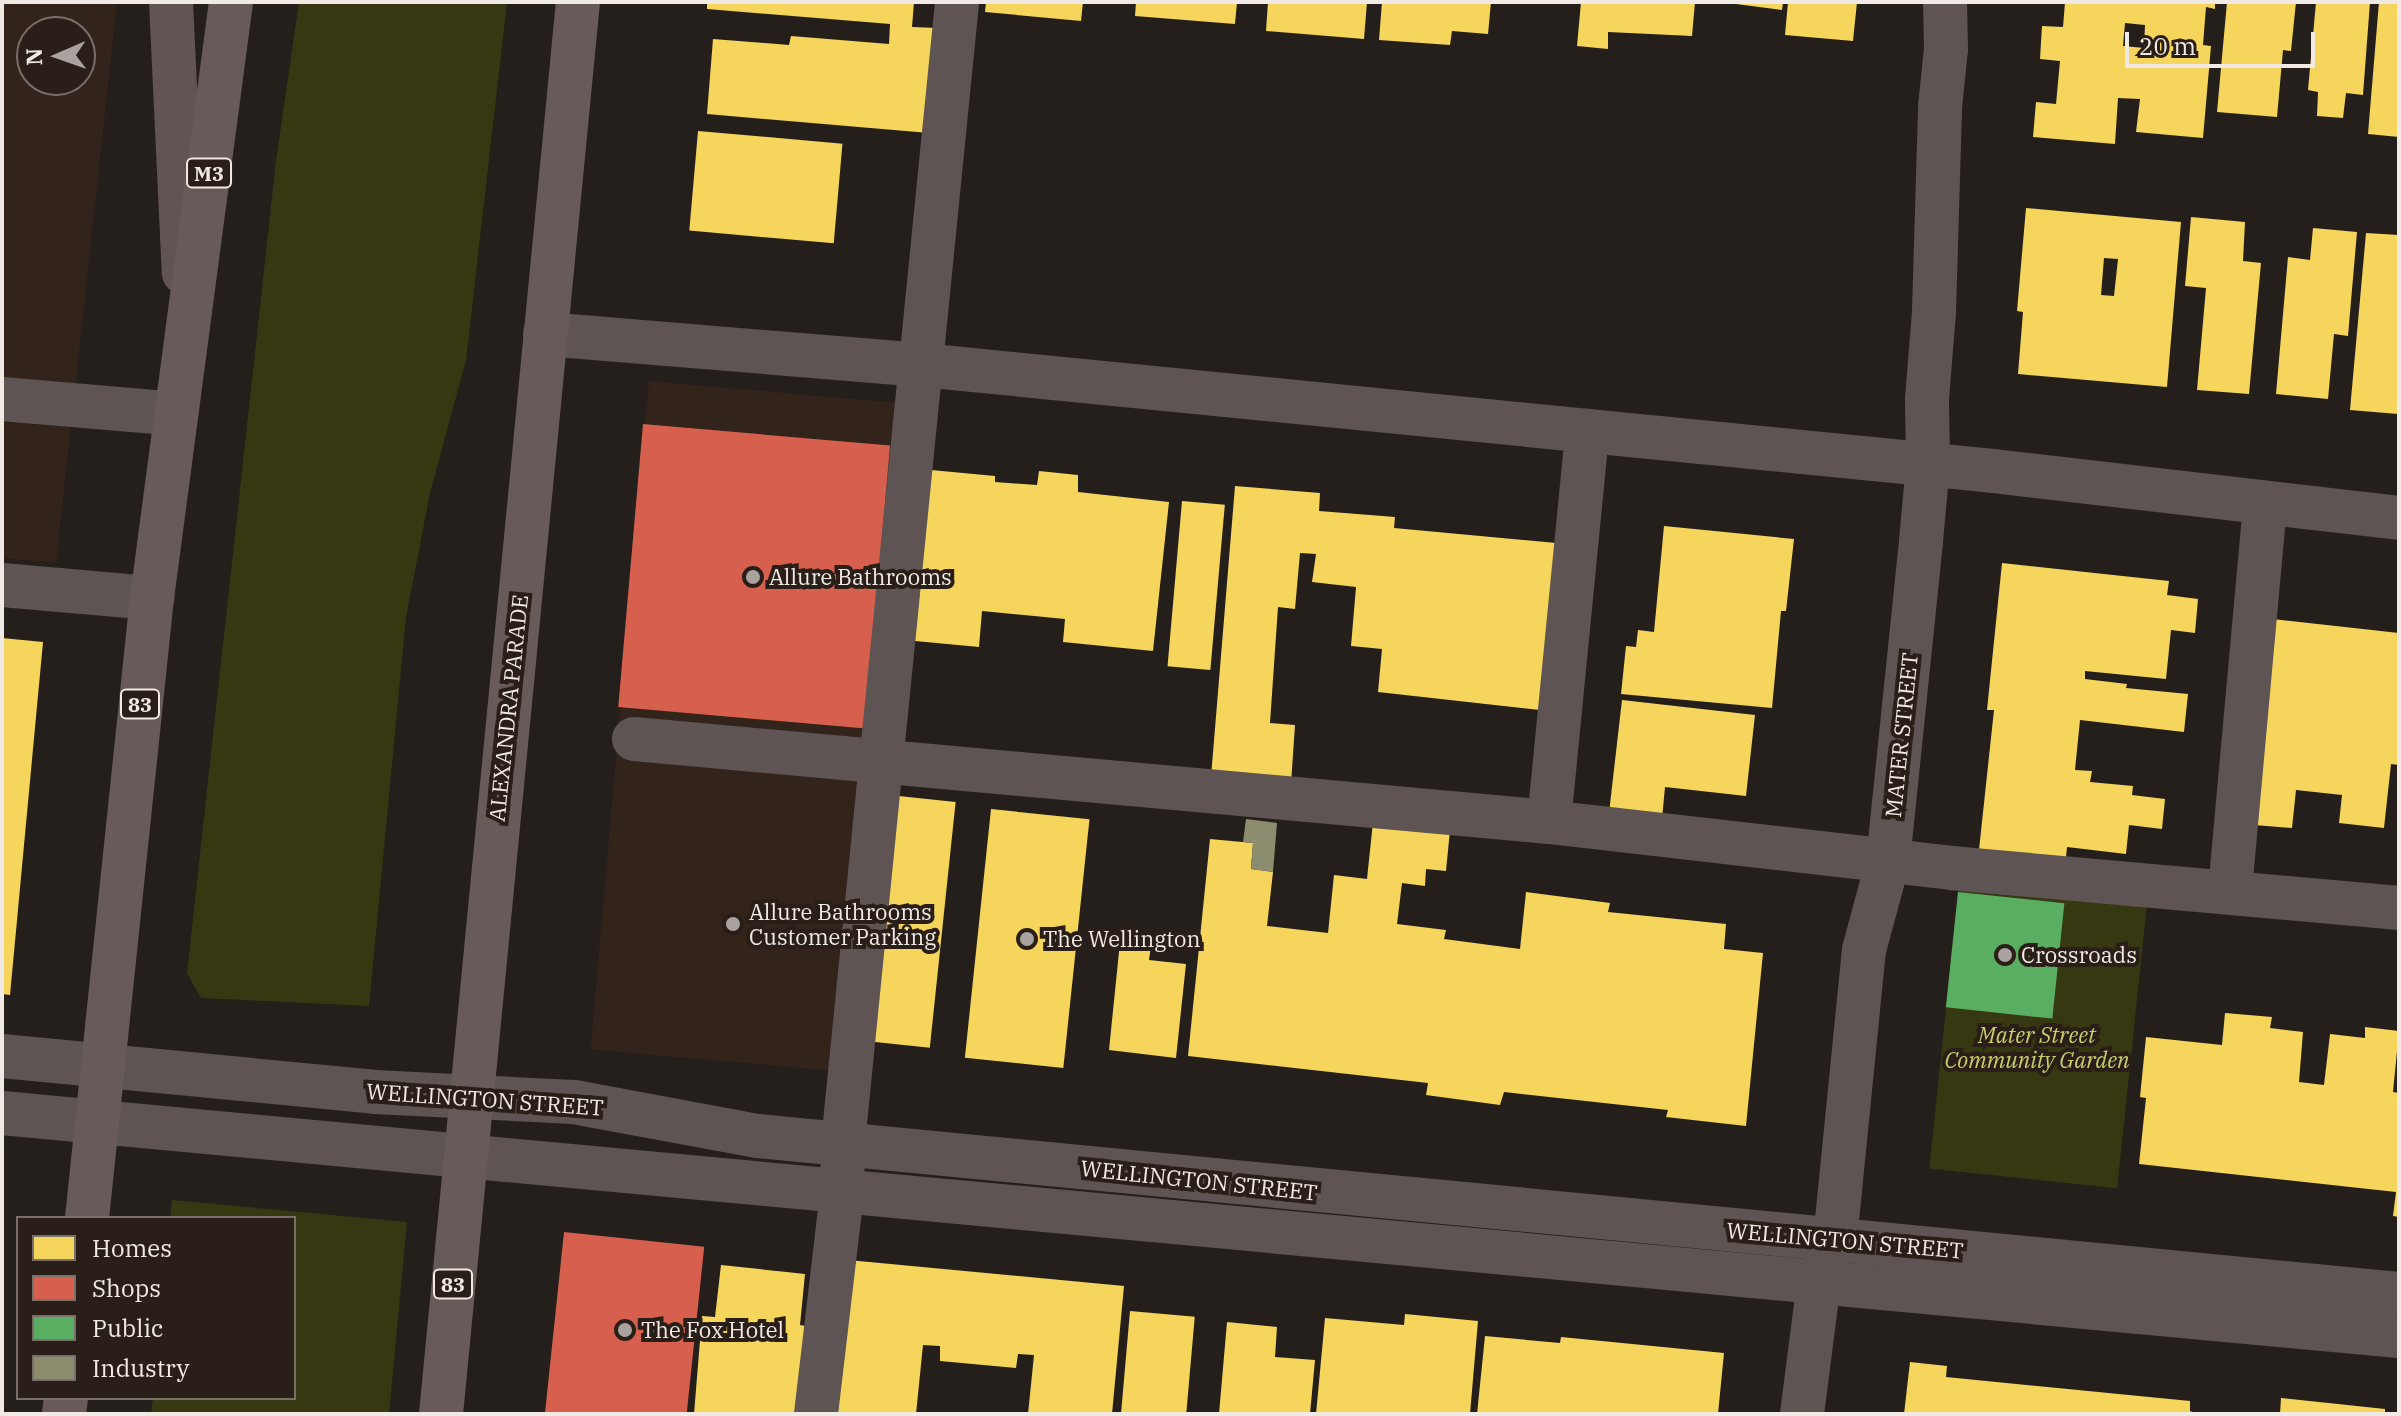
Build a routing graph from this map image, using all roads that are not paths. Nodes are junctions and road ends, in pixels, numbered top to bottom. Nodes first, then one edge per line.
1 (171, 2) edge
2 (231, 2) edge
3 (578, 2) edge
4 (957, 2) edge
5 (1945, 2) edge
6 (1960, 2) edge
7 (1946, 49) junction
8 (545, 334) junction
9 (187, 343) junction
10 (922, 365) junction
11 (2, 399) edge
12 (176, 414) junction
13 (1587, 431) junction
14 (1928, 464) junction
15 (2265, 503) junction
16 (2399, 518) edge
17 (2, 585) edge
18 (152, 598) junction
19 (634, 739) dead end
20 (881, 761) junction
21 (1549, 822) junction
22 (1888, 861) junction
23 (2230, 890) junction
24 (2399, 908) edge
25 (2, 1056) edge
26 (101, 1065) junction
27 (471, 1097) junction
28 (2, 1113) edge
29 (96, 1123) junction
30 (843, 1143) junction
31 (466, 1154) junction
32 (842, 1191) junction
33 (87, 1216) edge
34 (1835, 1240) junction
35 (1819, 1281) junction
36 (2399, 1294) edge
37 (2399, 1336) edge
38 (441, 1414) edge
39 (816, 1414) edge
40 (1802, 1414) edge

1 - 9 main road
2 - 9 highway, M3
3 - 8 highway, ALEXANDRA PARADE / 83
4 - 10 street
5 - 7 street, MATER STREET
6 - 7 street, MATER STREET
7 - 14 street, MATER STREET
8 - 10 street
8 - 27 highway, ALEXANDRA PARADE / 83
9 - 12 highway, 83
10 - 13 street
10 - 20 street
11 - 12 street
12 - 18 highway, 83
13 - 14 street
13 - 21 street
14 - 15 street
14 - 22 street, MATER STREET
15 - 16 street
15 - 23 street
17 - 18 street
18 - 26 highway, 83
19 - 20 street
20 - 21 street
20 - 30 street
21 - 22 street
22 - 23 street
22 - 34 street, MATER STREET
23 - 24 street
25 - 26 street, WELLINGTON STREET
26 - 27 street, WELLINGTON STREET
26 - 29 highway, 83
27 - 30 street, WELLINGTON STREET
27 - 31 highway, ALEXANDRA PARADE / 83
28 - 29 street, WELLINGTON STREET
29 - 31 street, WELLINGTON STREET
29 - 33 highway, 83
30 - 32 street
30 - 34 street, WELLINGTON STREET
31 - 32 street, WELLINGTON STREET
31 - 38 highway, ALEXANDRA PARADE / 83
32 - 35 street, WELLINGTON STREET
32 - 39 street
34 - 35 street, MATER STREET
34 - 36 street, WELLINGTON STREET
35 - 37 street, WELLINGTON STREET
35 - 40 street, MATER STREET

